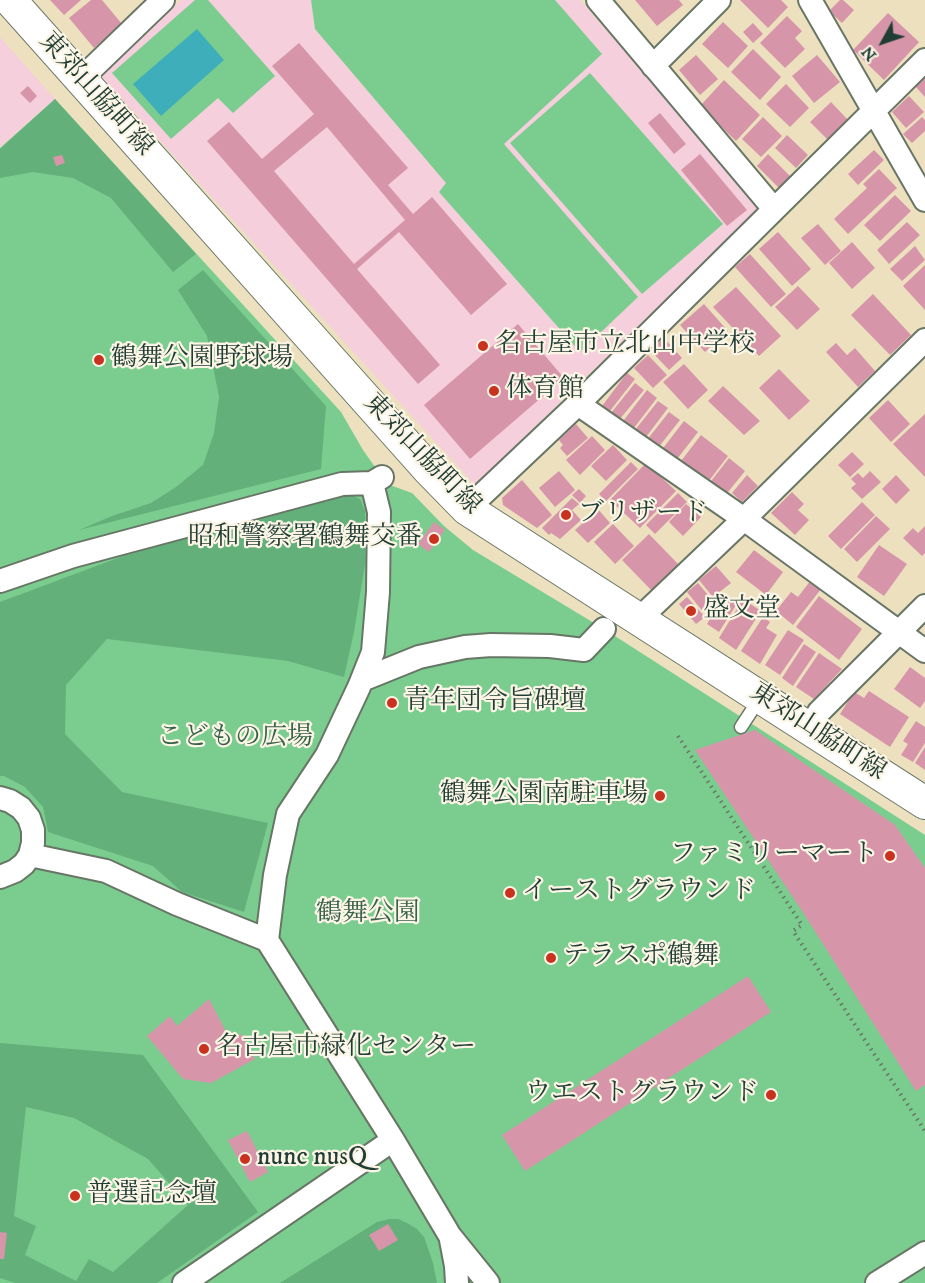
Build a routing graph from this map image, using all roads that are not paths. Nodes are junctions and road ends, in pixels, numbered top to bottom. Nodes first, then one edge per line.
1 (10, 0) edge
2 (162, 0) edge
3 (598, 0) edge
4 (719, 0) edge
5 (810, 0) edge
6 (925, 60) edge
7 (653, 66) junction
8 (81, 79) junction
9 (874, 110) junction
10 (925, 200) edge
11 (774, 208) junction
12 (925, 340) edge
13 (578, 404) junction
14 (466, 509) junction
15 (744, 519) junction
16 (0, 581) edge
17 (925, 606) edge
18 (639, 619) junction
19 (604, 629) dead end
20 (899, 631) junction
21 (925, 651) edge
22 (362, 680) junction
23 (760, 697) junction
24 (741, 727) dead end
25 (809, 728) junction
26 (0, 798) edge
27 (925, 802) edge
28 (30, 855) junction
29 (0, 877) edge
30 (267, 940) junction
31 (393, 1140) junction
32 (450, 1236) junction
33 (925, 1253) edge
34 (184, 1283) edge
35 (457, 1283) edge
36 (488, 1283) edge
37 (877, 1283) edge

1 - 8 street, 東郊山脇町線
2 - 8 street
3 - 7 street
4 - 7 street
5 - 9 street
6 - 9 street
7 - 11 street
8 - 14 street, 東郊山脇町線
9 - 10 street
9 - 11 street
11 - 13 street
12 - 15 street
13 - 14 street
13 - 15 street
14 - 18 street, 東郊山脇町線
15 - 18 street
15 - 20 street
16 - 22 street
17 - 20 street
18 - 23 street, 東郊山脇町線
19 - 22 street
20 - 21 street
20 - 25 street
22 - 30 street
23 - 24 lane
23 - 25 street, 東郊山脇町線
25 - 27 street, 東郊山脇町線
26 - 28 street
28 - 29 street
28 - 30 street
30 - 31 street
31 - 32 street
31 - 34 street
32 - 35 street
32 - 36 street
33 - 37 street

